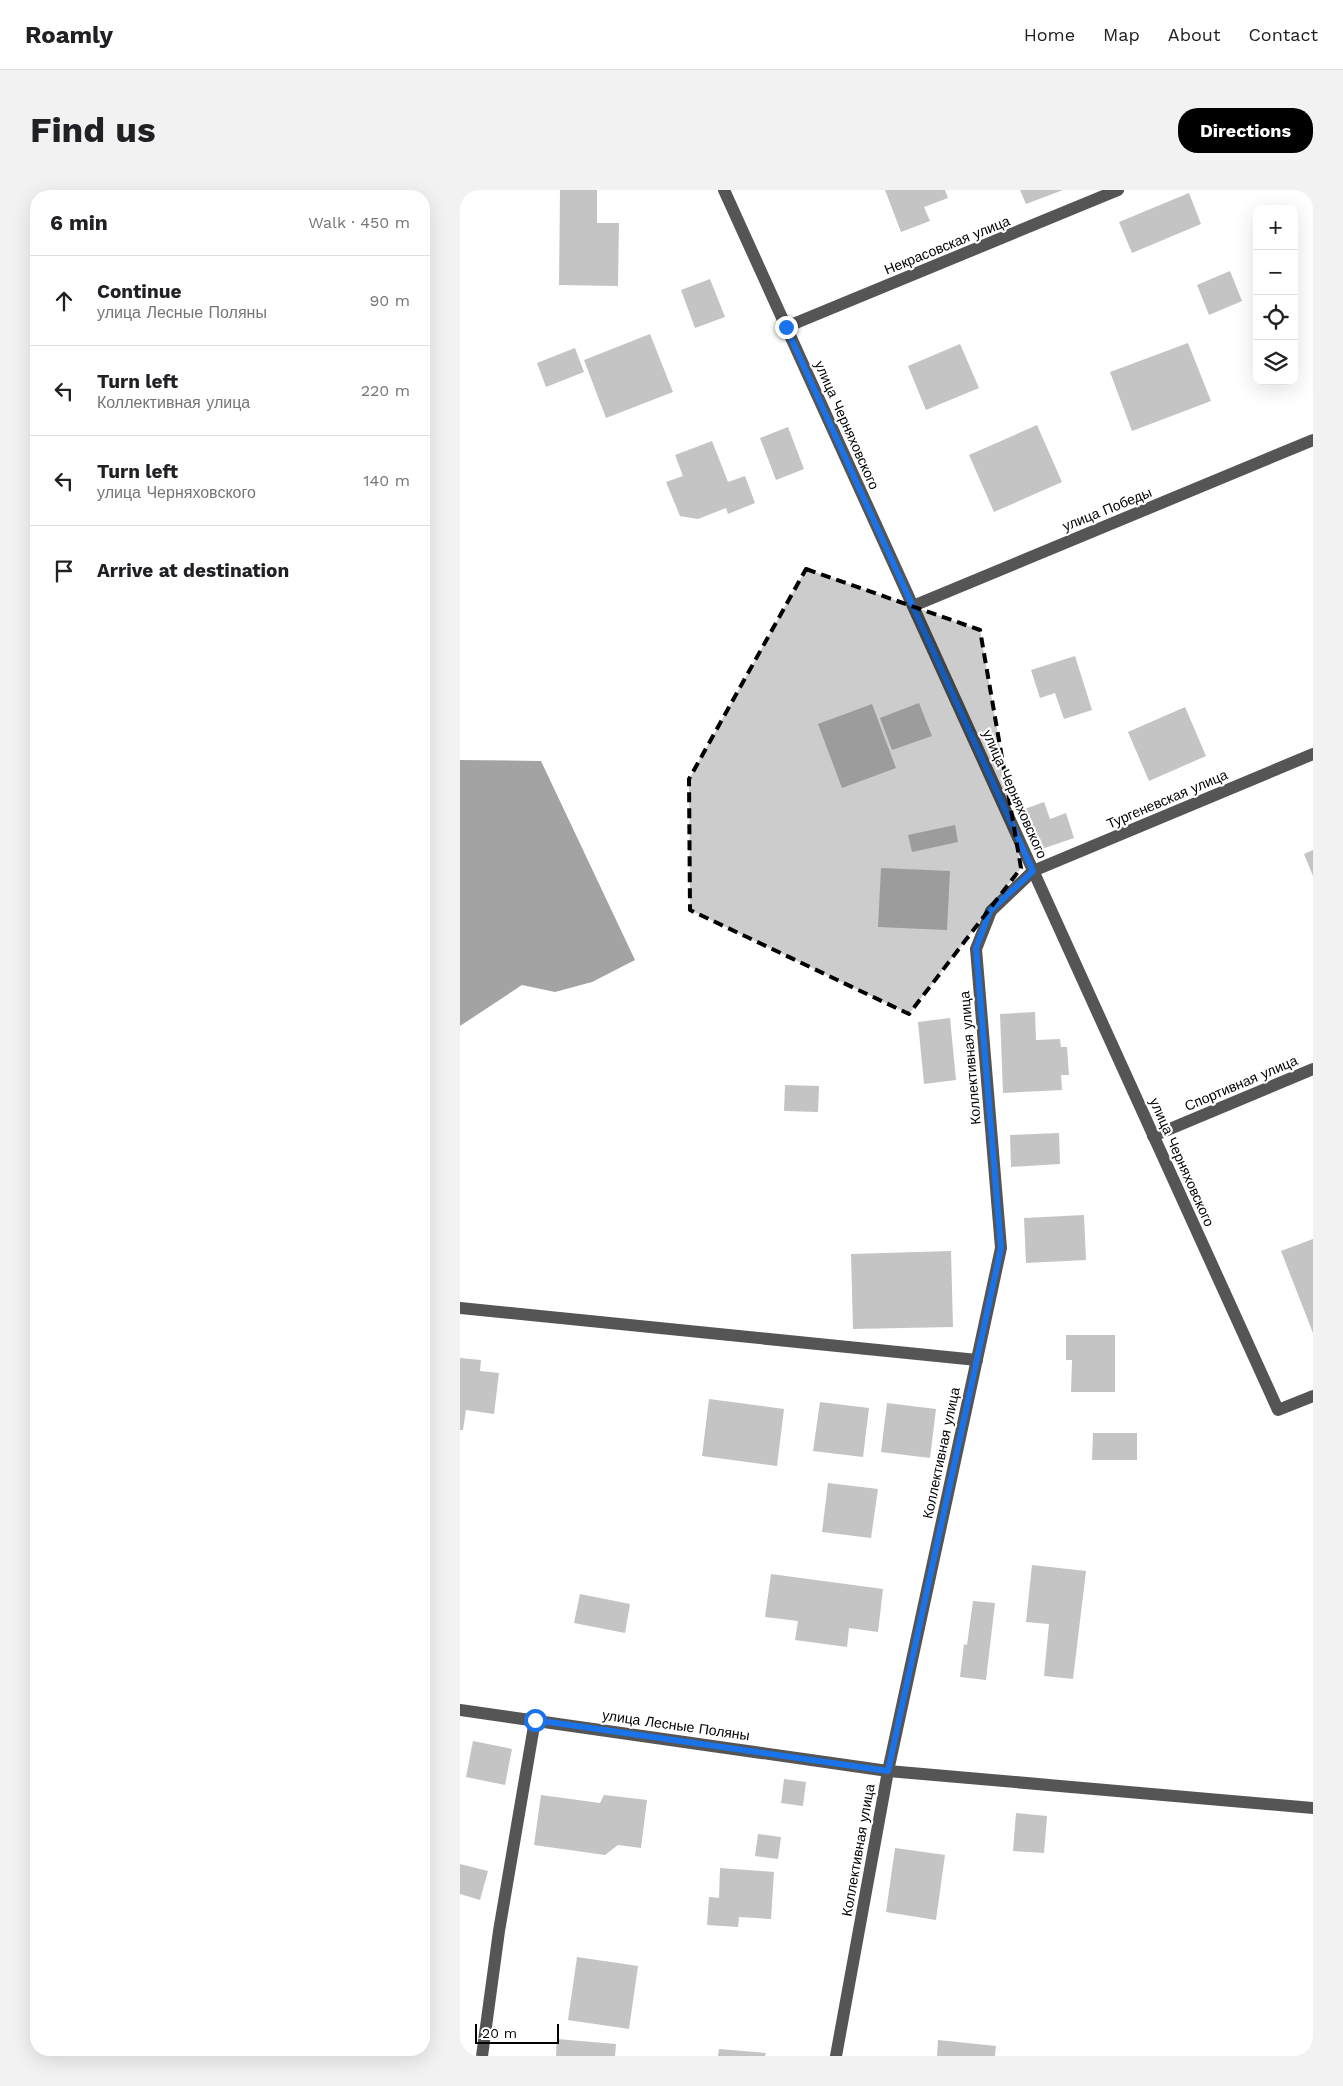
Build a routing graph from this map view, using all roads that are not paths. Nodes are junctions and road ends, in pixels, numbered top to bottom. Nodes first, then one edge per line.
1 (724, 190) edge
2 (1118, 190) edge
3 (786, 327) junction
4 (1313, 440) edge
5 (913, 606) junction
6 (1313, 754) edge
7 (1033, 871) junction
8 (1313, 1069) edge
9 (1154, 1136) junction
10 (460, 1308) edge
11 (977, 1360) junction
12 (1313, 1396) edge
13 (460, 1710) edge
14 (535, 1720) junction
15 (888, 1771) junction
16 (1313, 1808) edge
17 (482, 2056) edge
18 (836, 2056) edge

1 - 3 street, улица Черняховского
2 - 3 street, Некрасовская улица
3 - 5 street, улица Черняховского
4 - 5 street, улица Победы
5 - 7 street, улица Черняховского
6 - 7 street, Тургеневская улица
7 - 9 street, улица Черняховского
7 - 11 street, Коллективная улица
8 - 9 street, Спортивная улица
9 - 12 street, улица Черняховского
10 - 11 street
11 - 15 street, Коллективная улица
13 - 14 street, улица Лесные Поляны
14 - 15 street, улица Лесные Поляны
14 - 17 street
15 - 16 street, улица Лесные Поляны
15 - 18 street, Коллективная улица

